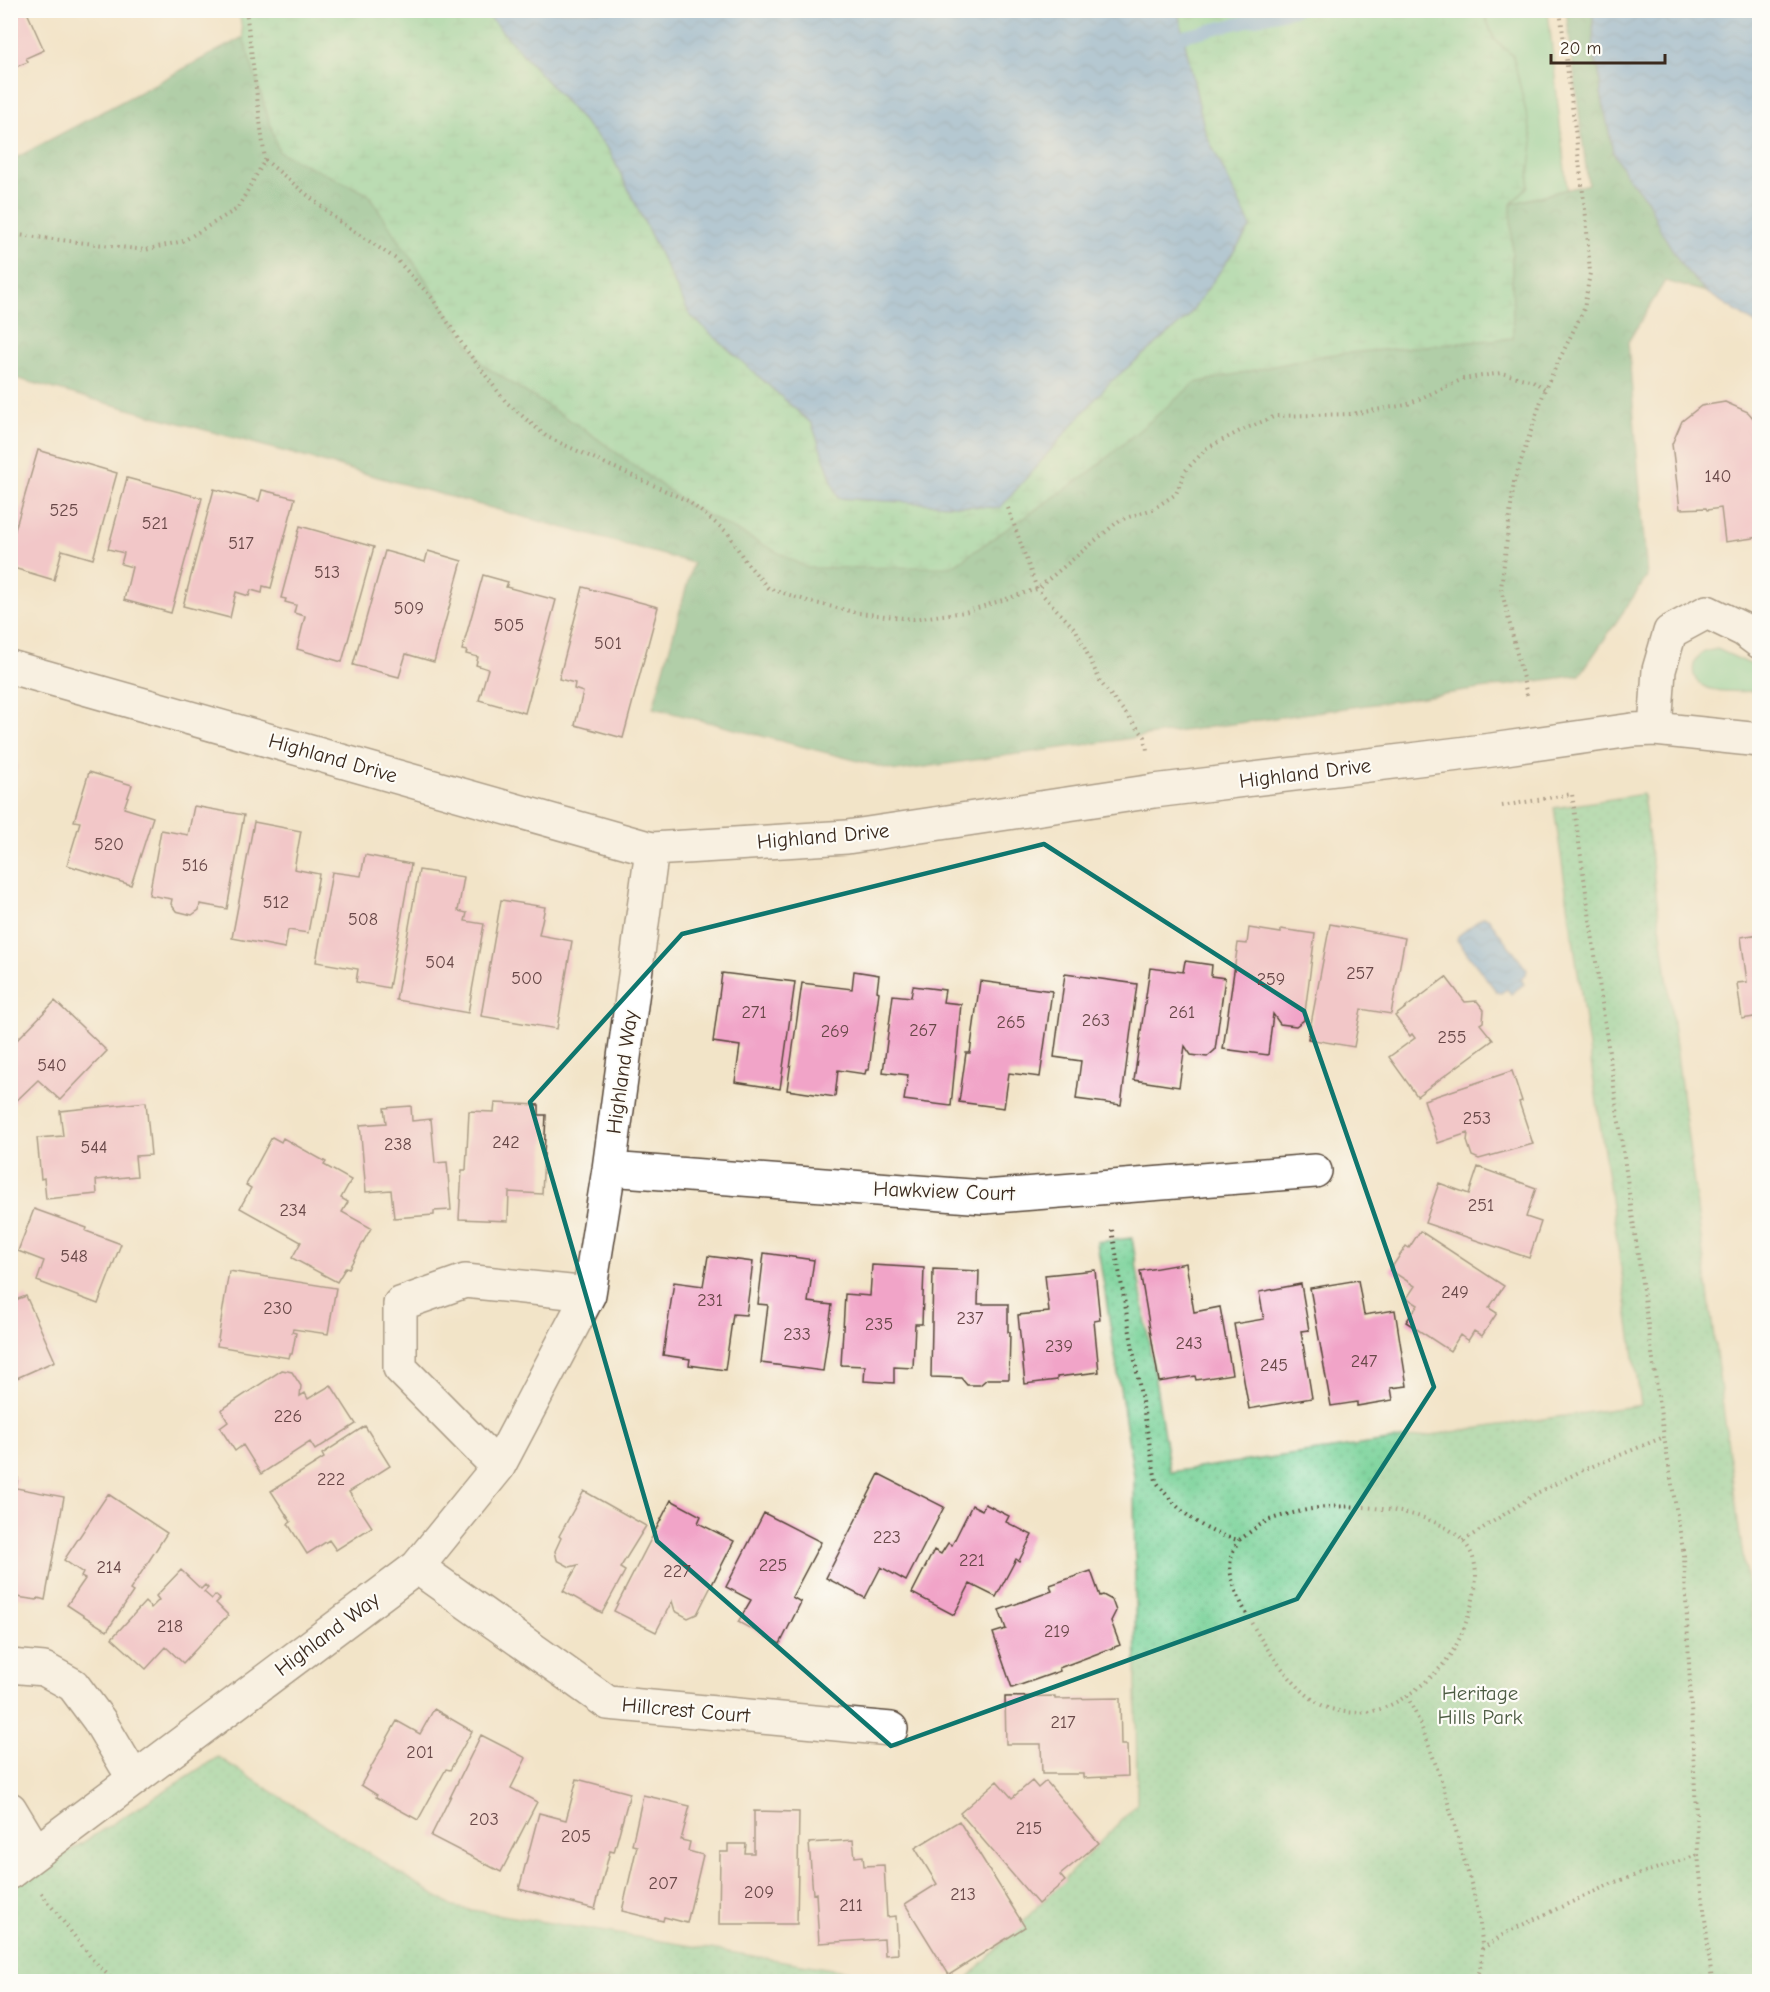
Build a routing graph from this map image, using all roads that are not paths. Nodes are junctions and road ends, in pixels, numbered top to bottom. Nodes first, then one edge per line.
1 (1760, 642) edge
2 (10, 667) edge
3 (1655, 729) junction
4 (1760, 740) edge
5 (652, 849) junction
6 (609, 1169) junction
7 (1315, 1171) dead end
8 (590, 1294) junction
9 (498, 1467) junction
10 (417, 1567) junction
11 (10, 1666) edge
12 (891, 1729) dead end
13 (134, 1779) junction
14 (10, 1809) edge
15 (22, 1863) edge

1 - 3 street
2 - 5 street, Highland Drive
3 - 4 street, Highland Drive
3 - 5 street, Highland Drive
5 - 6 street, Highland Way
6 - 7 street, Hawkview Court
6 - 8 street, Highland Way
8 - 9 street, Highland Way
8 - 9 street
9 - 10 street, Highland Way
10 - 12 street, Hillcrest Court
10 - 13 street, Highland Way
11 - 13 street
13 - 15 street, Highland Way
14 - 15 street

